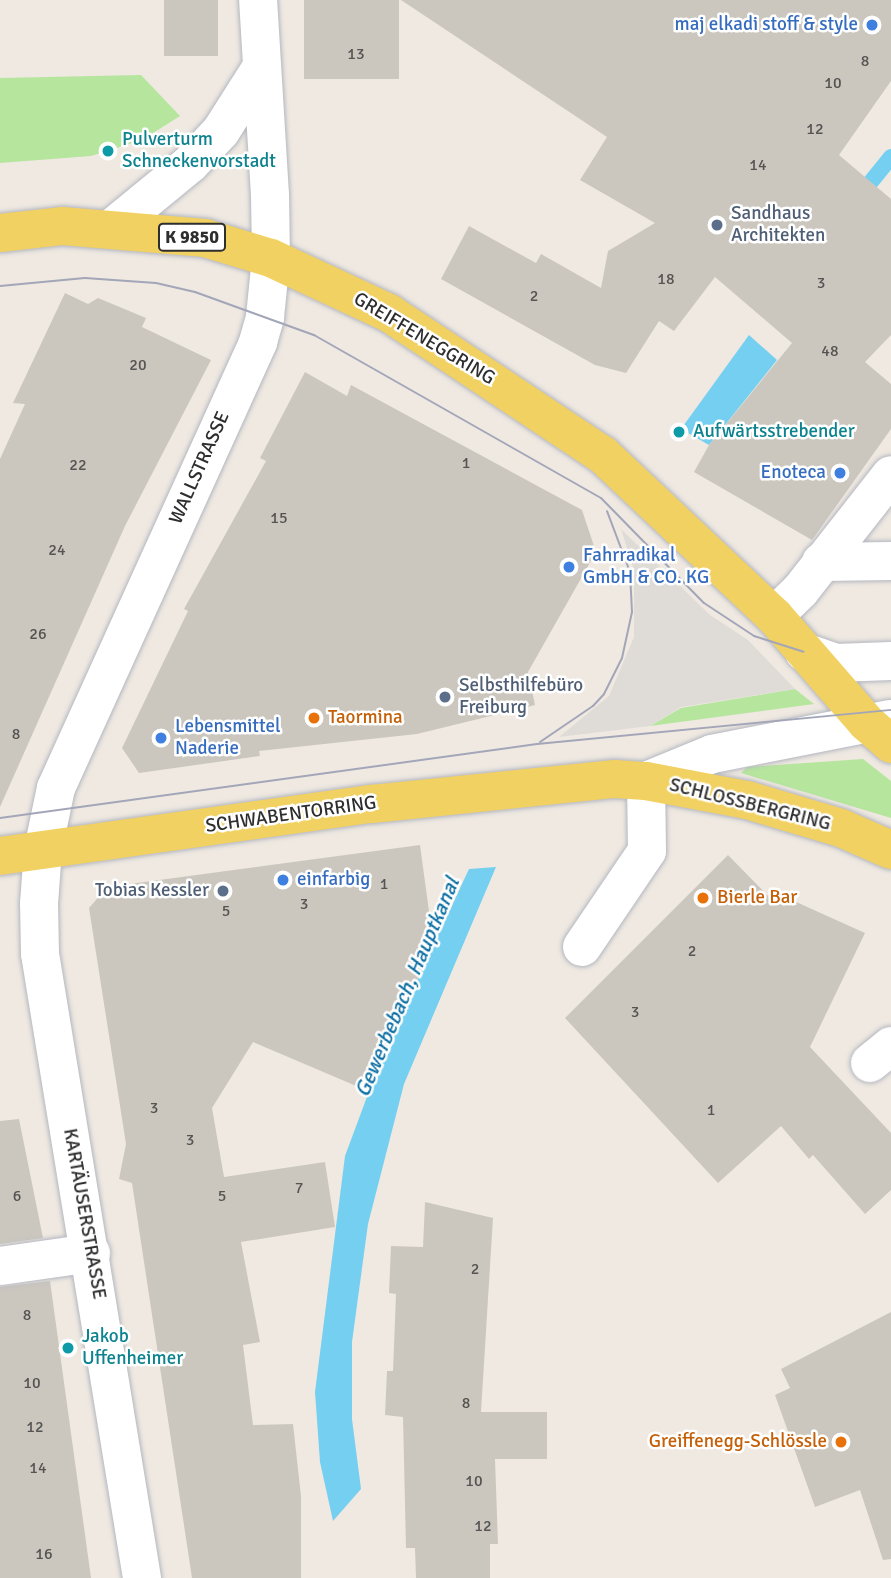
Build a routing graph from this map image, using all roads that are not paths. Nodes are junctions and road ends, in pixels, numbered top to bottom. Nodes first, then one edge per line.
1 (258, 0) edge
2 (261, 68) junction
3 (112, 228) junction
4 (0, 233) edge
5 (271, 258) junction
6 (891, 475) edge
7 (891, 561) edge
8 (821, 562) junction
9 (774, 616) junction
10 (804, 652) junction
11 (891, 661) edge
12 (883, 729) edge
13 (646, 780) junction
14 (582, 782) joint
15 (43, 850) junction
16 (891, 850) edge
17 (0, 856) edge
18 (582, 947) dead end
19 (91, 1252) junction
20 (0, 1266) edge
21 (142, 1578) edge

1 - 2 street, WALLSTRASSE
2 - 3 street
2 - 5 street, WALLSTRASSE
3 - 4 main road, GREIFFENEGGRING / K 9850
3 - 5 main road, GREIFFENEGGRING / K 9850
5 - 9 main road, GREIFFENEGGRING
5 - 15 street, WALLSTRASSE
6 - 8 street
7 - 8 street
8 - 9 street
9 - 10 main road, GREIFFENEGGRING
10 - 11 street
10 - 12 main road, GREIFFENEGGRING
12 - 13 street
13 - 14 main road, SCHLOSSBERGRING
13 - 16 main road, SCHLOSSBERGRING
13 - 18 street
14 - 15 main road, SCHWABENTORRING
15 - 17 main road, SCHWABENTORRING
15 - 19 street, KARTÄUSERSTRASSE
19 - 20 street
19 - 21 street, KARTÄUSERSTRASSE

